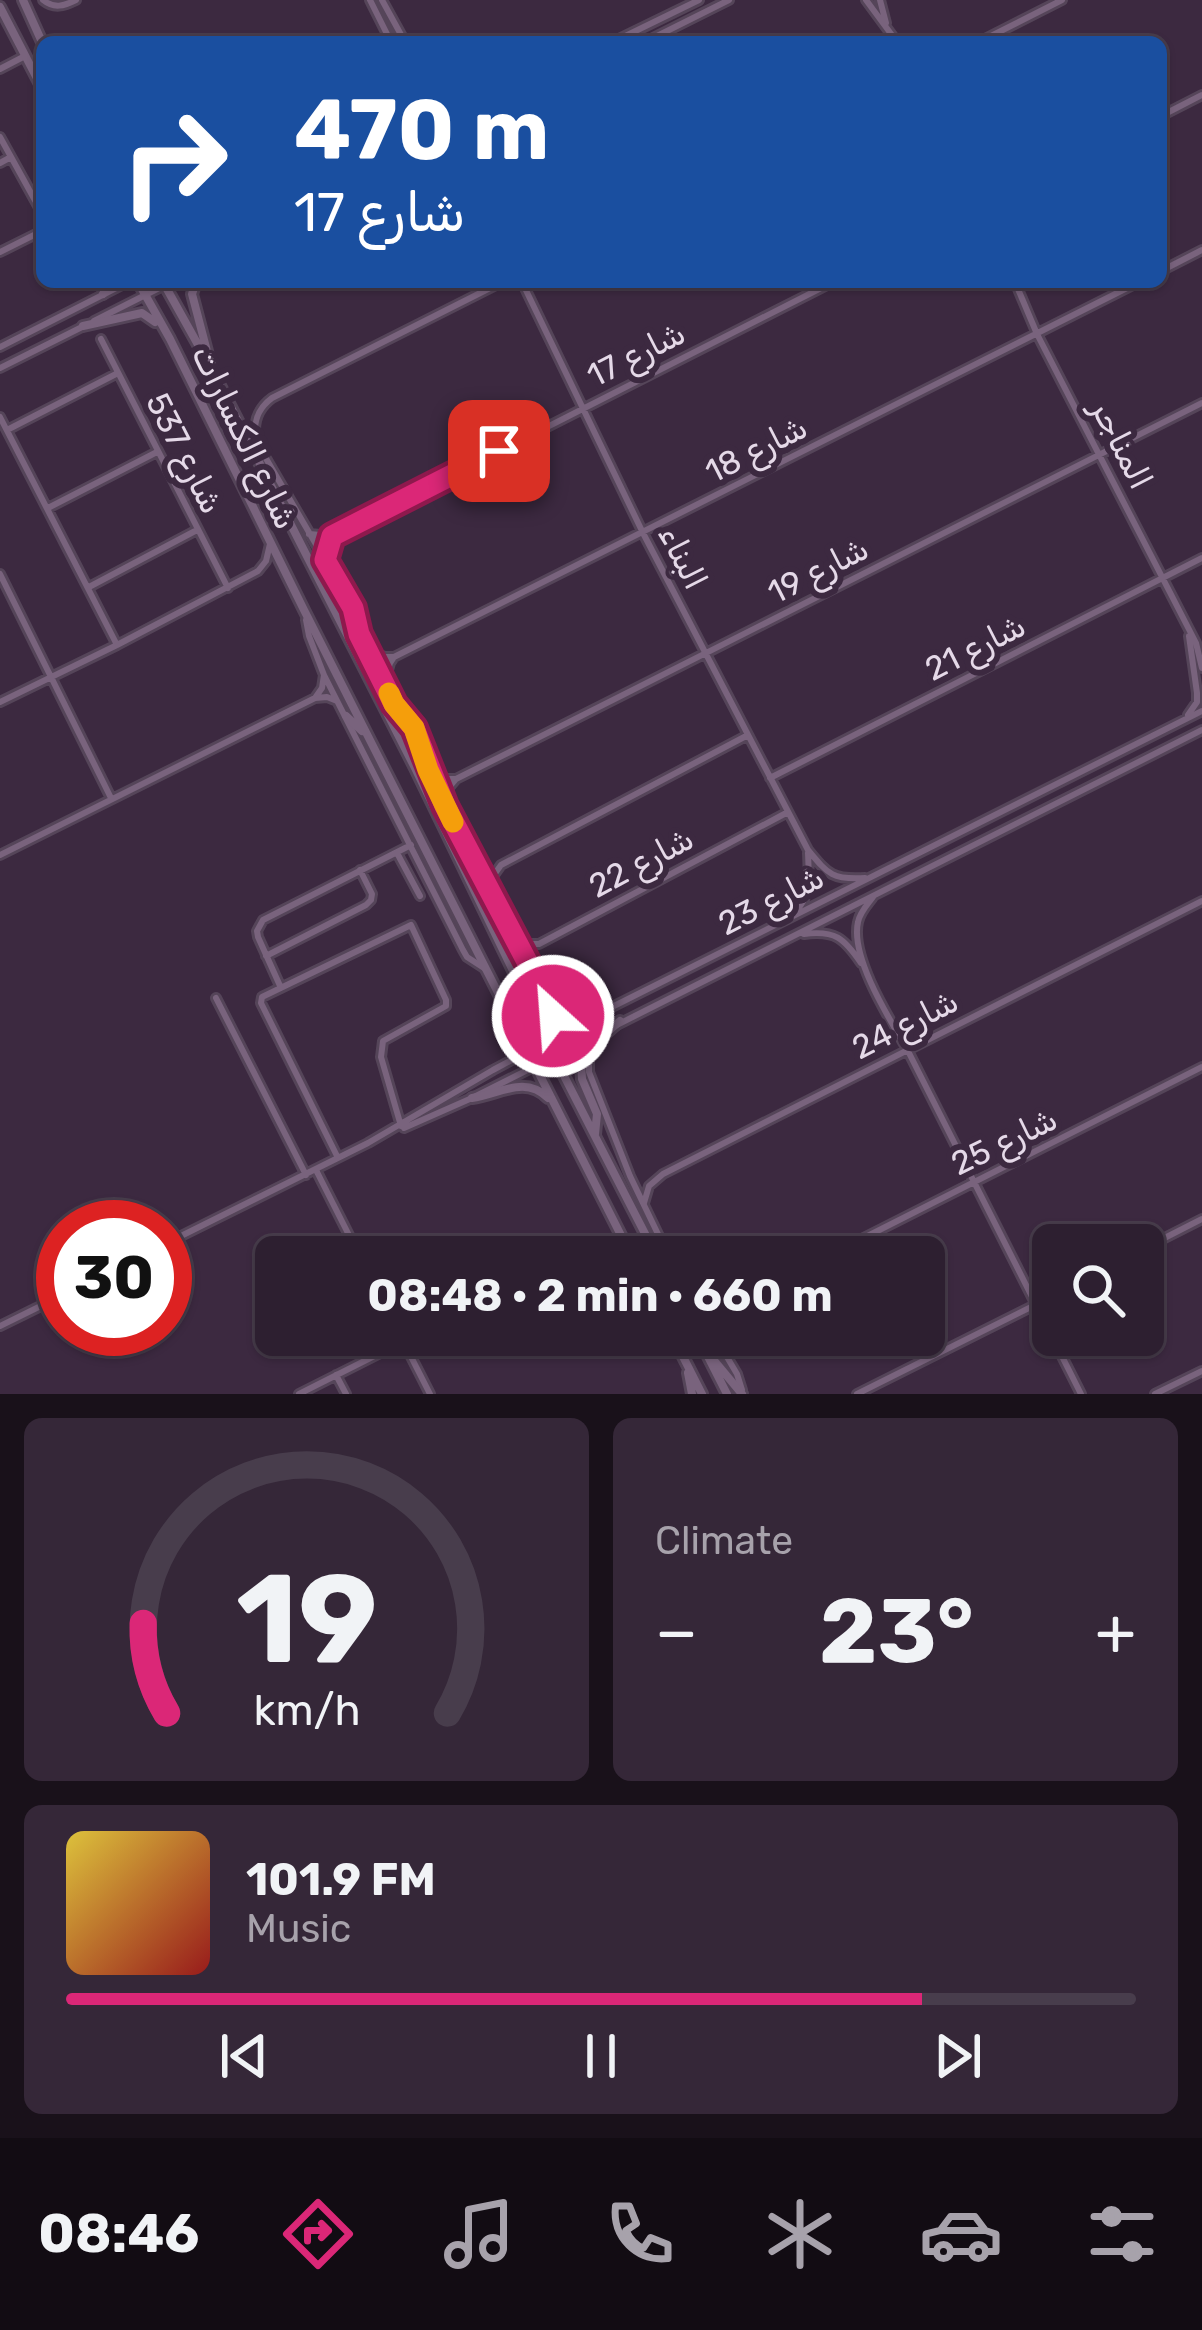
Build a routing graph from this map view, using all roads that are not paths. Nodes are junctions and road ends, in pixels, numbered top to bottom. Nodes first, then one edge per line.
1 (23, 0) edge
2 (43, 0) edge
3 (76, 0) edge
4 (370, 0) edge
5 (382, 0) edge
6 (394, 0) edge
7 (699, 0) edge
8 (729, 0) edge
9 (866, 0) edge
10 (880, 0) edge
11 (1062, 0) edge
12 (0, 7) edge
13 (392, 16) junction
14 (887, 27) junction
15 (39, 36) edge
16 (388, 36) edge
17 (402, 36) edge
18 (625, 36) edge
19 (657, 36) edge
20 (893, 36) edge
21 (991, 36) edge
22 (26, 56) junction
23 (0, 69) edge
24 (36, 76) edge
25 (1202, 95) edge
26 (1167, 113) edge
27 (0, 137) edge
28 (11, 157) junction
29 (0, 163) edge
30 (36, 202) edge
31 (36, 235) edge
32 (1202, 250) edge
33 (0, 252) edge
34 (1167, 268) edge
35 (108, 288) edge
36 (116, 288) edge
37 (141, 288) edge
38 (157, 288) edge
39 (169, 288) edge
40 (194, 288) edge
41 (490, 288) edge
42 (525, 288) edge
43 (821, 288) edge
44 (1018, 288) edge
45 (1126, 288) edge
46 (104, 294) junction
47 (144, 295) junction
48 (83, 326) junction
49 (1037, 334) junction
50 (100, 339) dead end
51 (170, 339) junction
52 (0, 347) edge
53 (0, 368) edge
54 (211, 368) junction
55 (117, 373) junction
56 (1202, 403) edge
57 (583, 408) junction
58 (0, 417) edge
59 (7, 430) junction
60 (157, 452) junction
61 (1101, 454) junction
62 (48, 508) junction
63 (197, 530) junction
64 (643, 532) junction
65 (309, 534) junction
66 (332, 536) junction
67 (271, 544) junction
68 (1202, 558) edge
69 (325, 560) junction
70 (0, 574) edge
71 (315, 578) junction
72 (1163, 578) junction
73 (89, 587) junction
74 (228, 588) junction
75 (304, 610) junction
76 (1188, 628) junction
77 (359, 634) junction
78 (117, 645) junction
79 (1199, 646) edge
80 (367, 649) junction
81 (705, 654) junction
82 (394, 657) junction
83 (1202, 668) edge
84 (324, 674) junction
85 (52, 676) junction
86 (385, 682) junction
87 (315, 698) junction
88 (338, 701) junction
89 (0, 702) edge
90 (394, 704) junction
91 (1202, 711) edge
92 (346, 716) junction
93 (1181, 722) junction
94 (1202, 733) edge
95 (748, 735) junction
96 (370, 738) junction
97 (415, 768) junction
98 (428, 770) junction
99 (770, 778) junction
100 (456, 779) junction
101 (111, 798) junction
102 (445, 806) junction
103 (788, 812) junction
104 (411, 845) junction
105 (808, 850) junction
106 (398, 853) junction
107 (0, 855) edge
108 (472, 860) junction
109 (501, 865) junction
110 (360, 870) junction
111 (869, 878) junction
112 (490, 893) junction
113 (876, 893) junction
114 (420, 896) dead end
115 (1202, 902) edge
116 (786, 920) junction
117 (794, 936) junction
118 (515, 940) junction
119 (266, 956) junction
120 (866, 970) junction
121 (489, 971) junction
122 (281, 988) junction
123 (216, 998) dead end
124 (530, 1003) junction
125 (604, 1011) junction
126 (553, 1016) junction
127 (620, 1021) junction
128 (546, 1035) junction
129 (590, 1048) junction
130 (908, 1049) junction
131 (528, 1051) junction
132 (554, 1055) junction
133 (536, 1065) junction
134 (1202, 1067) edge
135 (472, 1098) junction
136 (556, 1108) junction
137 (401, 1126) junction
138 (595, 1136) junction
139 (368, 1144) junction
140 (338, 1158) junction
141 (316, 1170) junction
142 (306, 1175) junction
143 (974, 1183) junction
144 (644, 1203) junction
145 (1202, 1220) edge
146 (192, 1231) edge
147 (349, 1236) edge
148 (621, 1236) edge
149 (646, 1236) edge
150 (659, 1236) edge
151 (868, 1236) edge
152 (1164, 1239) edge
153 (1032, 1294) edge
154 (1032, 1306) edge
155 (36, 1308) edge
156 (0, 1326) edge
157 (369, 1356) edge
158 (410, 1356) edge
159 (683, 1356) edge
160 (708, 1356) edge
161 (709, 1356) edge
162 (726, 1356) edge
163 (1062, 1356) edge
164 (685, 1360) junction
165 (1202, 1371) edge
166 (336, 1375) junction
167 (299, 1394) edge
168 (346, 1394) edge
169 (430, 1394) edge
170 (692, 1394) edge
171 (702, 1394) edge
172 (727, 1394) edge
173 (742, 1394) edge
174 (857, 1394) edge
175 (1081, 1394) edge
176 (1156, 1394) edge

1 - 15 street
2 - 3 street
4 - 16 street
5 - 13 street
6 - 13 street
7 - 18 street
8 - 19 street
9 - 14 street
10 - 14 street
11 - 21 street
12 - 22 street
13 - 17 street
14 - 20 street
22 - 23 street
22 - 24 street
25 - 26 street
27 - 28 street
28 - 29 street
28 - 30 street
31 - 33 street
32 - 34 street
35 - 46 street
36 - 46 street
37 - 47 street, شارع الكسارات
38 - 47 street
39 - 54 street, شارع الكسارات
40 - 54 street
41 - 65 street
42 - 57 street, البناء
43 - 57 street, شارع 17
44 - 49 street, المناجر
45 - 49 street, شارع 18
46 - 52 street
47 - 48 street
47 - 51 street, شارع الكسارات
48 - 51 street
48 - 53 street
49 - 61 street, المناجر
49 - 64 street, شارع 18
50 - 55 street, شارع 537
51 - 67 street, شارع الكسارات
54 - 71 street, شارع الكسارات
55 - 59 street
55 - 60 street, شارع 537
56 - 61 street, شارع 19
57 - 64 street, البناء
57 - 66 street, شارع 17
58 - 59 street
59 - 62 street
60 - 62 street
60 - 63 street, شارع 537
61 - 72 street, المناجر
61 - 81 street, شارع 19
62 - 73 street
63 - 73 street
63 - 74 street, شارع 537
64 - 81 street, البناء
64 - 82 street, شارع 18
65 - 66 street
65 - 69 street
66 - 69 street
67 - 74 street
67 - 75 street, شارع الكسارات
68 - 72 street, شارع 21
69 - 77 street
70 - 85 street
71 - 77 street
71 - 97 street, شارع الكسارات
72 - 76 street, المناجر
72 - 99 street, شارع 21
73 - 78 street
74 - 78 street
75 - 84 street
75 - 96 street, شارع الكسارات
76 - 79 street, المناجر
76 - 93 street, المناجر
77 - 80 street
78 - 85 street
79 - 83 street, المناجر
80 - 82 street
80 - 86 street
81 - 95 street, البناء
81 - 100 street, شارع 19
82 - 86 street
84 - 87 street
84 - 88 street
85 - 89 street
85 - 101 street
86 - 90 street
87 - 88 street
87 - 101 street
88 - 92 street
90 - 97 street
90 - 98 street
91 - 93 street, شارع 23
92 - 96 street
92 - 104 street
93 - 111 street, شارع 23
94 - 113 street, شارع 23
95 - 99 street, البناء
95 - 109 street
96 - 121 street, شارع الكسارات
97 - 124 street, شارع الكسارات
98 - 100 street
98 - 102 street
99 - 103 street, البناء
100 - 102 street
101 - 107 street
102 - 108 street
103 - 105 street, البناء
103 - 118 street, شارع 22
104 - 106 street
104 - 121 street
105 - 111 street
105 - 116 street
106 - 110 street
106 - 114 street
108 - 109 street
108 - 112 street
109 - 112 street
110 - 119 street
110 - 119 street
111 - 116 street, شارع 23
112 - 118 street
113 - 117 street, شارع 23
113 - 120 street
115 - 130 street, شارع 24
116 - 125 street, شارع 23
117 - 120 street
117 - 127 street, شارع 23
118 - 126 street
119 - 122 street
120 - 130 street
121 - 131 street, شارع الكسارات
122 - 137 street
122 - 140 street
123 - 142 street
124 - 126 street
124 - 128 street, شارع الكسارات
125 - 126 street
125 - 128 street, شارع 23
126 - 128 street
127 - 129 street
127 - 132 street, شارع 23
128 - 131 street, شارع 23
128 - 132 street, شارع الكسارات
129 - 138 street
129 - 144 street
130 - 143 street
130 - 144 street, شارع 24
131 - 133 street, شارع الكسارات
131 - 137 street, شارع 23
132 - 133 street, شارع 23
132 - 138 street, شارع الكسارات
133 - 135 street, شارع 23
133 - 136 street, شارع الكسارات
134 - 143 street, شارع 25
135 - 136 street
135 - 139 street, شارع 23
136 - 148 street, شارع الكسارات
137 - 139 street, شارع 23
138 - 149 street, شارع الكسارات
139 - 140 street, شارع 23
140 - 141 street, شارع 23
141 - 142 street, شارع 23
141 - 147 street
142 - 146 street, شارع 23
143 - 151 street, شارع 25
143 - 153 street
144 - 150 street
145 - 152 street
154 - 174 street
155 - 156 street
157 - 166 street
158 - 169 street
159 - 164 street
160 - 172 street
161 - 173 street
162 - 173 street
163 - 175 street
164 - 170 street
164 - 171 street
165 - 176 street
166 - 167 street
166 - 168 street

